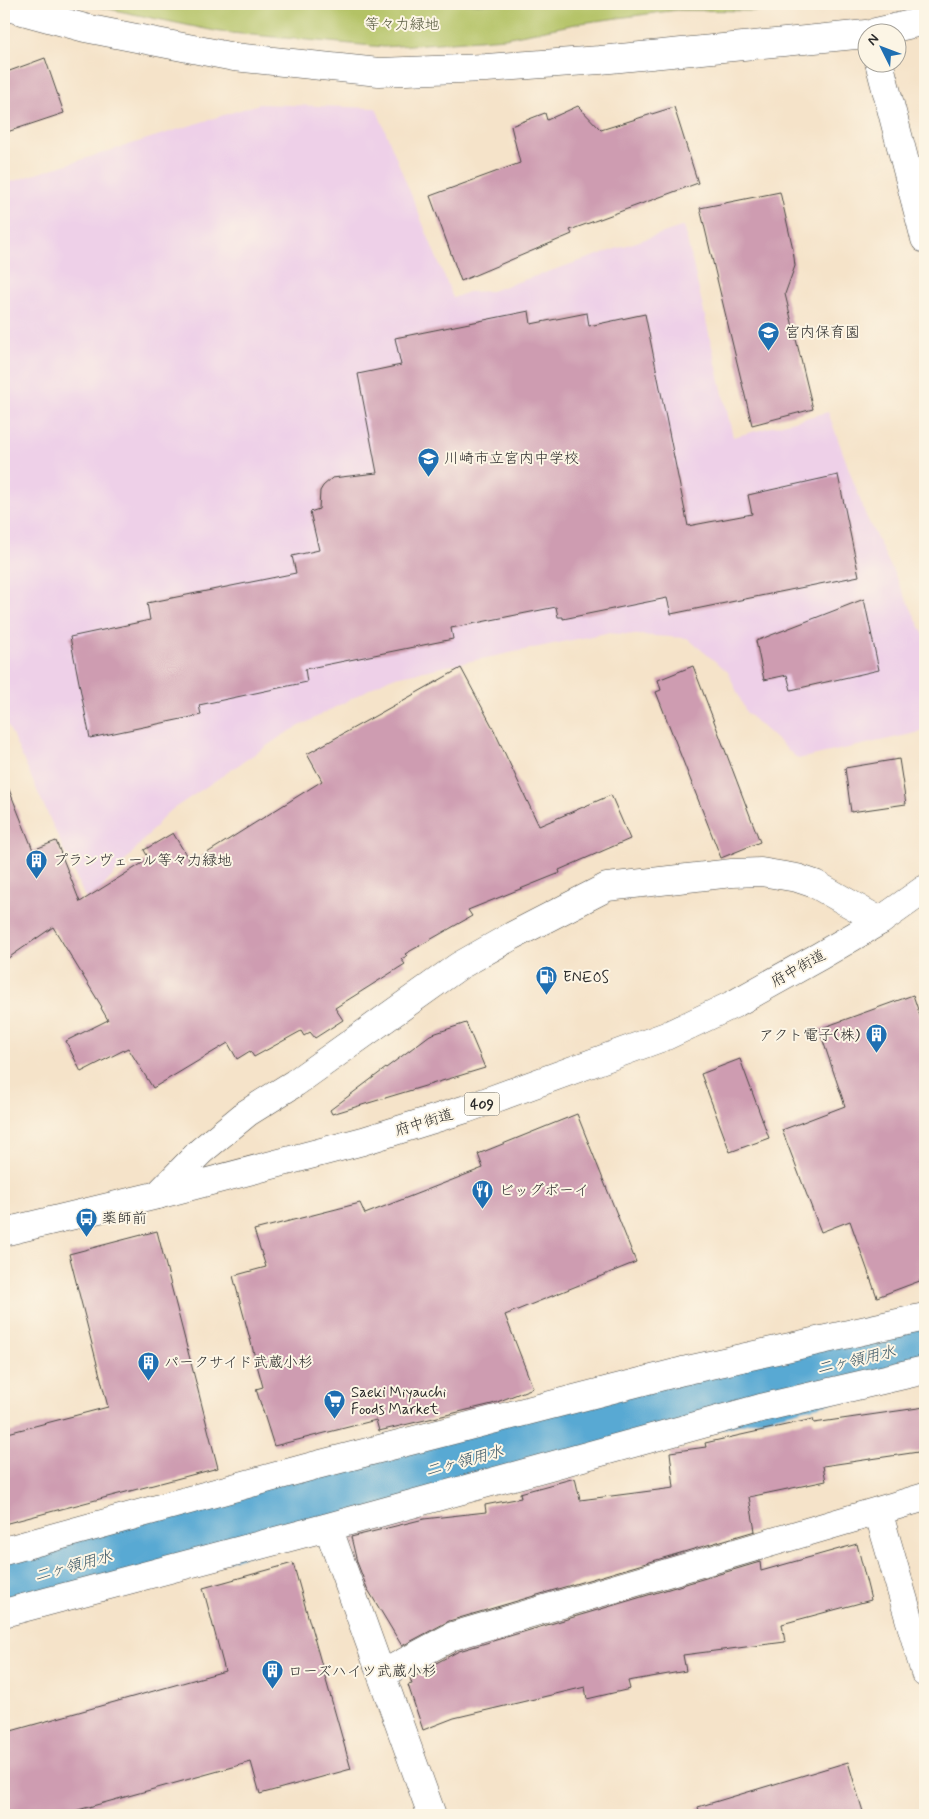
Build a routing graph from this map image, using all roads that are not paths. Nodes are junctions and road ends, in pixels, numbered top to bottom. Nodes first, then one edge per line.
1 (4, 6) edge
2 (925, 21) edge
3 (906, 25) edge
4 (856, 35) edge
5 (882, 72) edge
6 (925, 239) edge
7 (925, 889) edge
8 (880, 921) junction
9 (158, 1195) junction
10 (4, 1232) edge
11 (925, 1317) edge
12 (925, 1370) edge
13 (925, 1497) edge
14 (878, 1511) junction
15 (328, 1527) junction
16 (4, 1551) edge
17 (4, 1613) edge
18 (925, 1673) edge
19 (382, 1674) junction
20 (432, 1815) edge

1 - 4 main road
2 - 3 main road
5 - 6 main road
7 - 8 main road, 府中街道 / 409
8 - 9 main road, 府中街道 / 409
8 - 9 main road
9 - 10 main road, 府中街道 / 409
11 - 16 main road
12 - 15 main road
13 - 14 main road
14 - 18 main road
14 - 19 main road
15 - 17 main road
15 - 19 main road
19 - 20 main road

